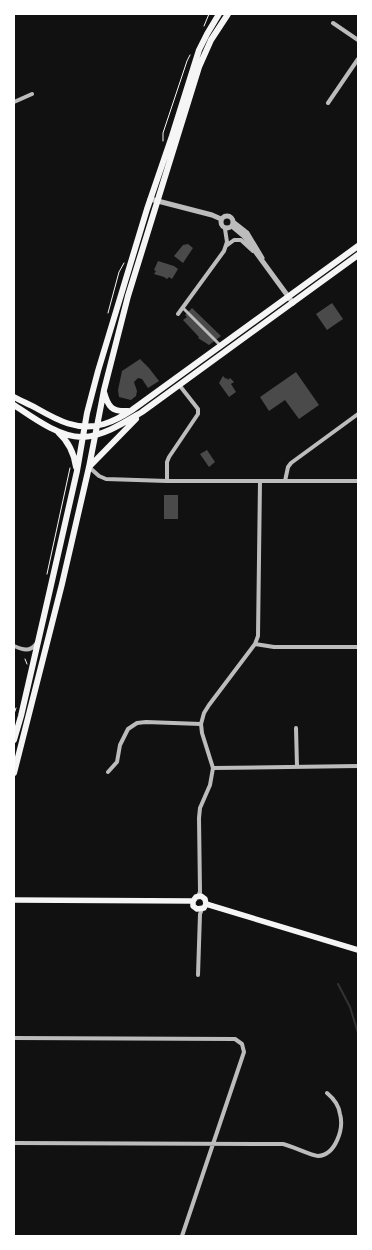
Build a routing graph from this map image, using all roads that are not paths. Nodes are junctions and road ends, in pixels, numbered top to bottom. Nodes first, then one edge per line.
1 (218, 14) edge
2 (228, 14) edge
3 (333, 23) dead end
4 (358, 40) edge
5 (358, 60) edge
6 (32, 94) dead end
7 (14, 102) edge
8 (328, 103) dead end
9 (150, 199) junction
10 (158, 201) junction
11 (221, 220) junction
12 (233, 224) junction
13 (226, 229) junction
14 (225, 246) junction
15 (358, 246) edge
16 (255, 252) junction
17 (358, 255) edge
18 (265, 263) junction
19 (289, 296) junction
20 (294, 303) junction
21 (183, 308) junction
22 (178, 314) dead end
23 (221, 346) junction
24 (180, 386) junction
25 (104, 390) junction
26 (14, 397) edge
27 (14, 405) edge
28 (132, 410) junction
29 (142, 412) junction
30 (358, 414) edge
31 (97, 426) junction
32 (85, 427) junction
33 (57, 431) junction
34 (95, 435) junction
35 (83, 437) junction
36 (89, 467) junction
37 (77, 471) junction
38 (285, 480) junction
39 (167, 481) junction
40 (260, 481) junction
41 (358, 481) edge
42 (37, 643) junction
43 (255, 644) junction
44 (14, 646) edge
45 (358, 647) edge
46 (201, 724) junction
47 (296, 728) dead end
48 (14, 740) edge
49 (297, 766) junction
50 (358, 766) edge
51 (213, 768) junction
52 (108, 772) dead end
53 (14, 773) edge
54 (198, 896) junction
55 (14, 900) edge
56 (193, 901) junction
57 (206, 904) junction
58 (202, 910) junction
59 (358, 950) edge
60 (198, 975) dead end
61 (14, 1038) edge
62 (327, 1093) dead end
63 (14, 1143) edge
64 (214, 1144) junction
65 (182, 1236) edge

1 - 9 main road
2 - 10 main road
3 - 4 street
5 - 8 street
6 - 7 street
9 - 10 street
9 - 32 main road
10 - 11 street
10 - 25 main road
11 - 12 street
11 - 13 street
12 - 13 street
12 - 16 street
12 - 18 street
13 - 14 street
14 - 16 street
14 - 21 street
15 - 19 main road
16 - 18 street
17 - 20 main road
18 - 19 street
19 - 20 street
19 - 23 main road
20 - 24 main road
21 - 22 street
21 - 23 street
23 - 28 main road
24 - 29 main road
24 - 39 street
25 - 28 main road
25 - 31 main road
26 - 32 main road
27 - 33 main road
28 - 31 main road
29 - 34 main road
29 - 36 main road
30 - 38 street
31 - 32 main road
31 - 34 main road
32 - 35 main road
33 - 35 main road
33 - 37 main road
34 - 35 main road
34 - 36 main road
35 - 37 main road
36 - 39 street
36 - 53 main road
37 - 42 main road
38 - 40 street
38 - 41 street
39 - 40 street
40 - 43 street
42 - 44 street
42 - 48 main road
43 - 45 street
43 - 46 street
46 - 51 street
46 - 52 street
47 - 49 street
49 - 50 street
49 - 51 street
51 - 54 street
54 - 56 main road
54 - 57 main road
55 - 56 main road
56 - 58 main road
57 - 58 main road
57 - 59 main road
58 - 60 street
61 - 64 street
62 - 64 street
63 - 64 street
64 - 65 street

